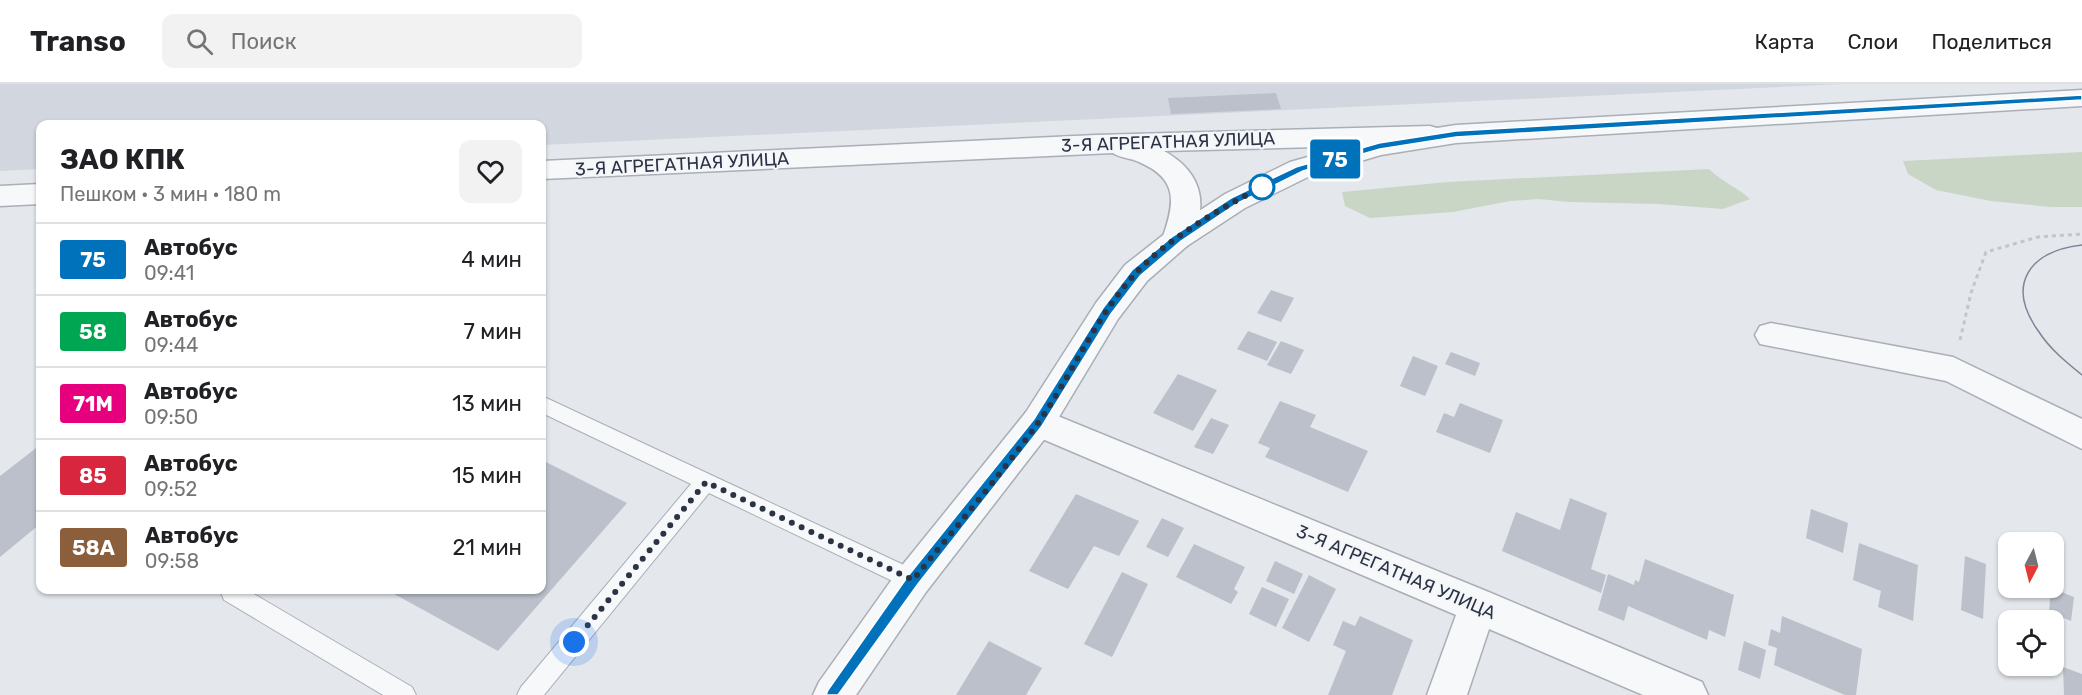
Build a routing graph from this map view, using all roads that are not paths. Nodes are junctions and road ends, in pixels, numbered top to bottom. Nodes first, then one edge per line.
1 (2082, 98) edge
2 (1456, 134) junction
3 (1096, 144) junction
4 (546, 170) edge
5 (36, 194) edge
6 (0, 196) edge
7 (1177, 239) junction
8 (1771, 335) dead end
9 (546, 406) edge
10 (1038, 422) junction
11 (2082, 435) edge
12 (706, 482) junction
13 (913, 580) junction
14 (234, 594) edge
15 (1478, 605) junction
16 (404, 695) edge
17 (529, 695) edge
18 (833, 695) edge
19 (1447, 695) edge
20 (1688, 695) edge

1 - 2 street, 3-Я АГРЕГАТНАЯ УЛИЦА
2 - 3 street, 3-Я АГРЕГАТНАЯ УЛИЦА
2 - 7 street
3 - 4 street, 3-Я АГРЕГАТНАЯ УЛИЦА
3 - 7 street
5 - 6 street
7 - 10 street
8 - 11 street
9 - 12 lane
10 - 13 street
10 - 15 street, 3-Я АГРЕГАТНАЯ УЛИЦА
12 - 13 lane
12 - 17 lane
13 - 18 street
14 - 16 lane
15 - 19 street
15 - 20 street, 3-Я АГРЕГАТНАЯ УЛИЦА

